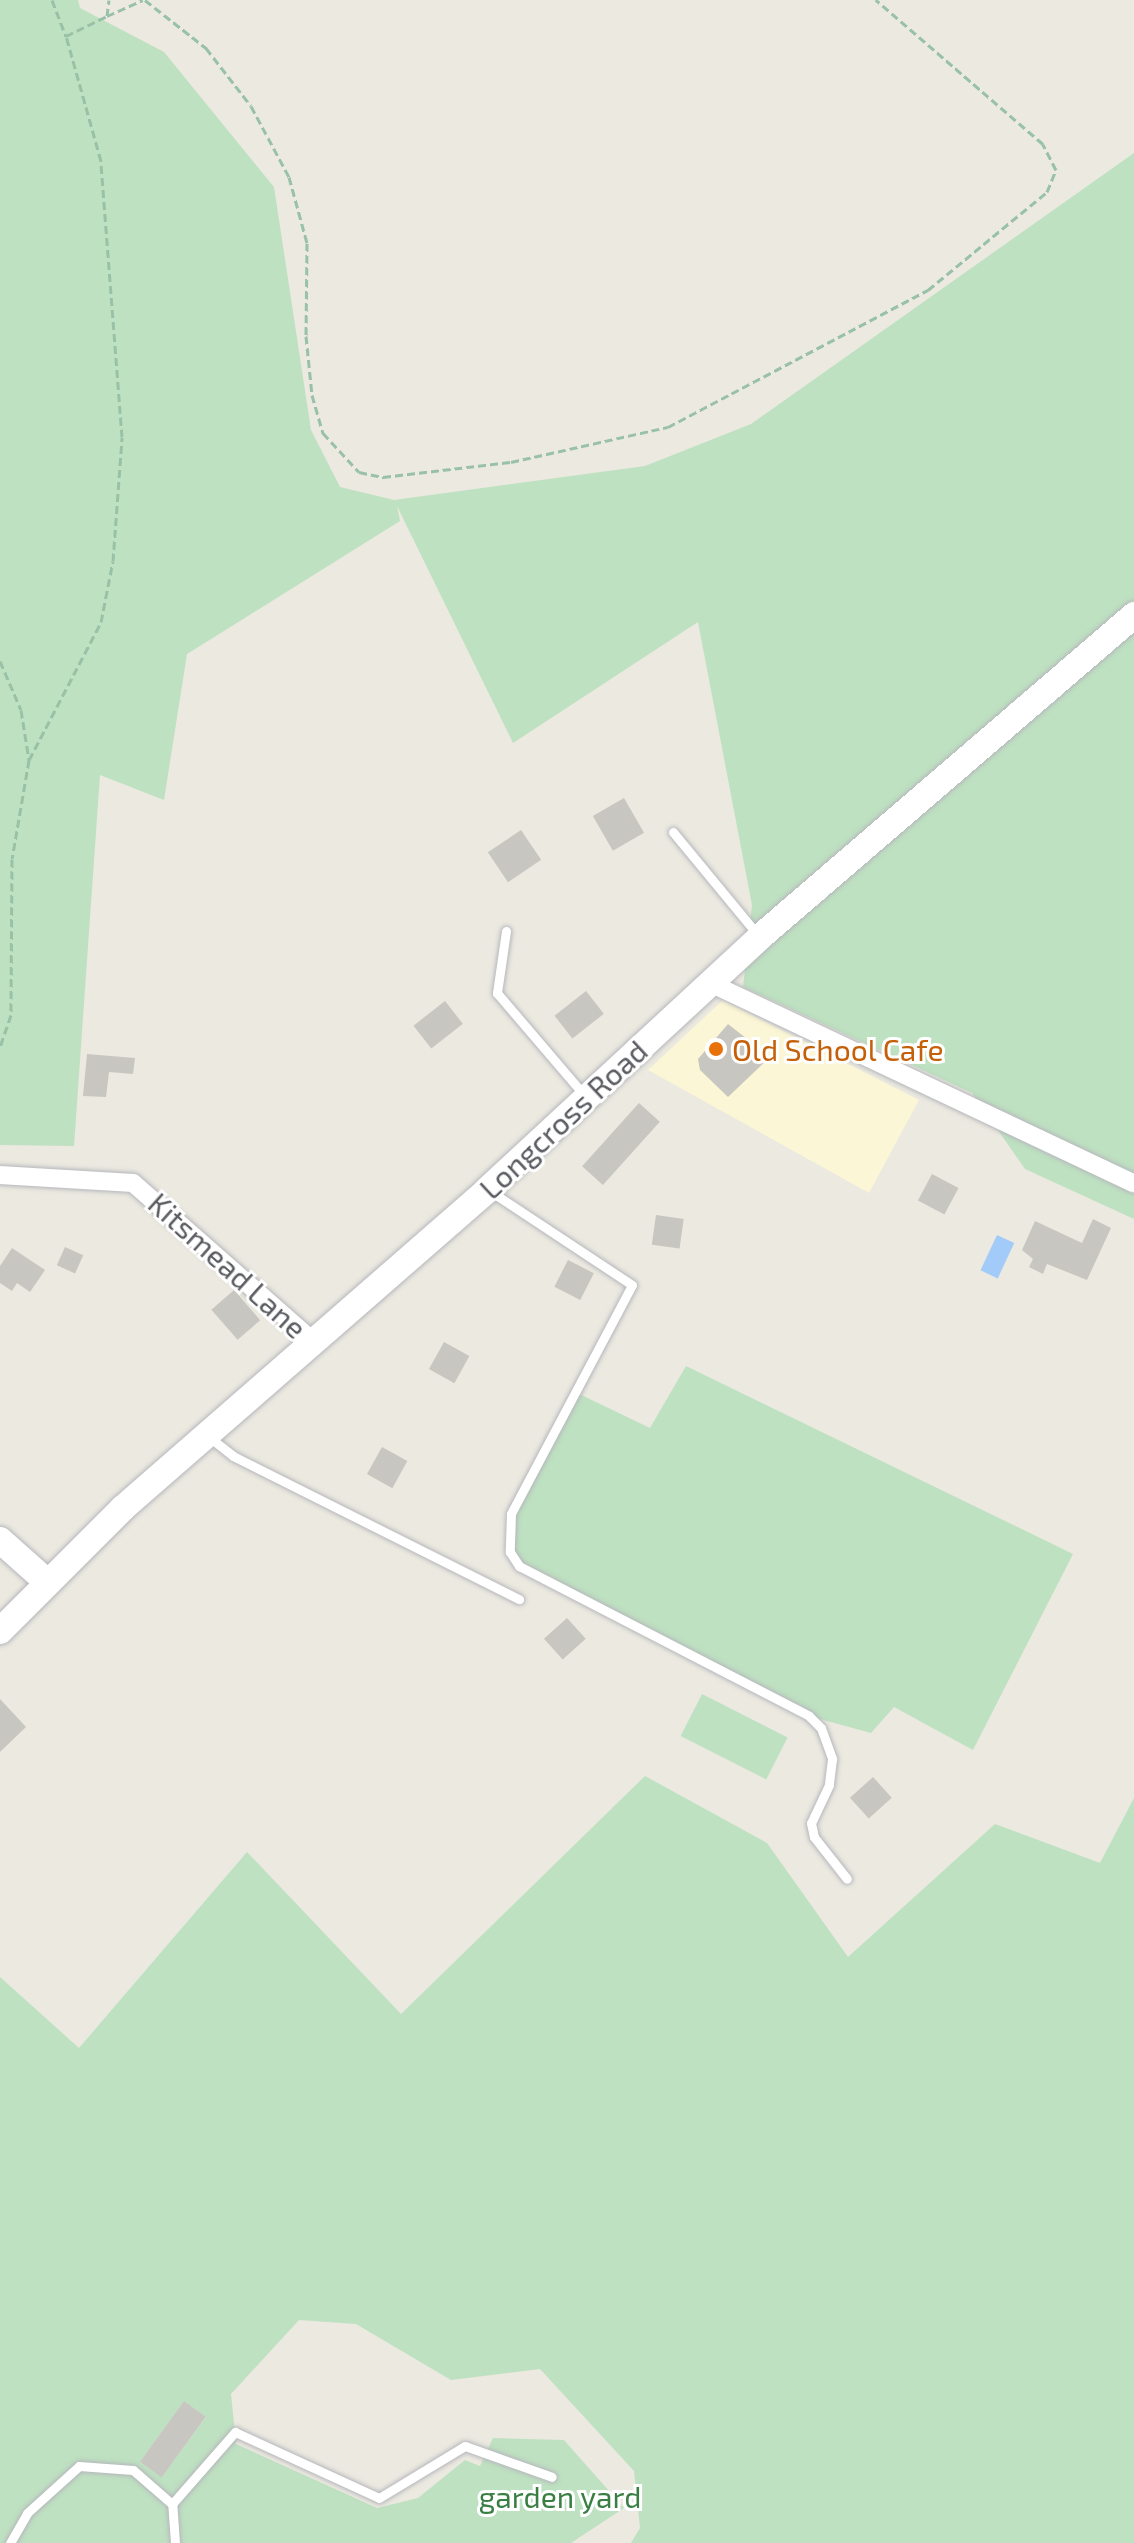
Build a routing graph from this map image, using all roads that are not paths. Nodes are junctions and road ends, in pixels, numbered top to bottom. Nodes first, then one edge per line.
1 (1134, 615) edge
2 (673, 832) dead end
3 (506, 931) dead end
4 (760, 937) junction
5 (710, 983) junction
6 (585, 1097) junction
7 (0, 1175) edge
8 (1134, 1183) edge
9 (487, 1190) junction
10 (315, 1343) junction
11 (209, 1437) junction
12 (0, 1540) edge
13 (46, 1581) junction
14 (519, 1599) dead end
15 (0, 1631) edge
16 (847, 1879) dead end
17 (552, 2477) dead end
18 (172, 2504) junction
19 (10, 2543) edge
20 (175, 2543) edge

1 - 4 main road, Longcross Road
2 - 4 lane
3 - 6 lane
4 - 5 main road, Longcross Road
5 - 6 main road, Longcross Road
5 - 8 street
6 - 9 main road, Longcross Road
7 - 10 street, Kitsmead Lane
9 - 10 main road, Longcross Road
9 - 16 lane
10 - 11 main road, Longcross Road
11 - 13 main road, Longcross Road
11 - 14 lane
12 - 13 main road
13 - 15 main road, Longcross Road
17 - 18 lane
18 - 19 lane
18 - 20 lane

